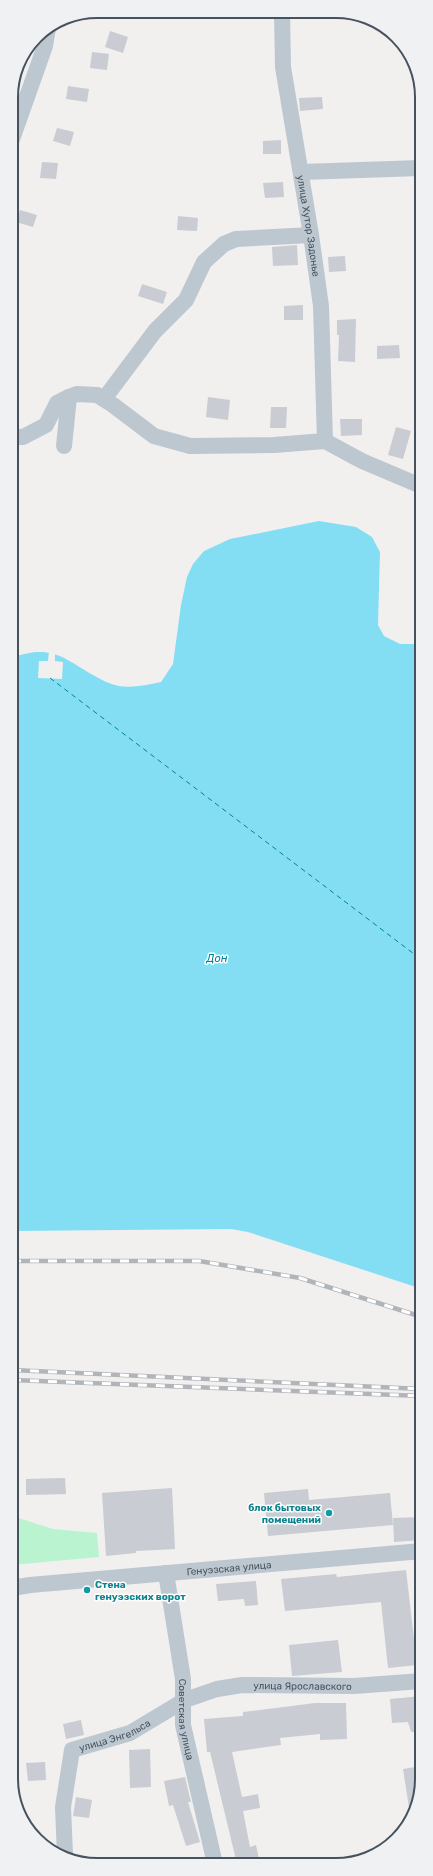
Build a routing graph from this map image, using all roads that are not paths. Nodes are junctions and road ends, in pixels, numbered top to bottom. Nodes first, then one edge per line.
1 (282, 18) edge
2 (47, 37) edge
3 (18, 122) edge
4 (415, 168) edge
5 (301, 172) junction
6 (311, 235) junction
7 (69, 397) junction
8 (104, 399) junction
9 (18, 437) edge
10 (324, 441) junction
11 (64, 446) dead end
12 (415, 483) edge
13 (415, 1552) edge
14 (166, 1573) junction
15 (18, 1587) edge
16 (415, 1682) edge
17 (185, 1700) junction
18 (65, 1851) edge
19 (214, 1858) edge

1 - 5 street, улица Хутор Задонье
2 - 3 street
4 - 5 street
5 - 6 street, улица Хутор Задонье
6 - 8 street
6 - 10 street, улица Хутор Задонье
7 - 8 street
7 - 9 street
7 - 11 street
8 - 10 street
10 - 12 street
13 - 14 street, Генуэзская улица
14 - 15 street, Генуэзская улица
14 - 17 street, Советская улица
16 - 17 street, улица Ярославского
17 - 18 street, улица Энгельса
17 - 19 street, Советская улица

